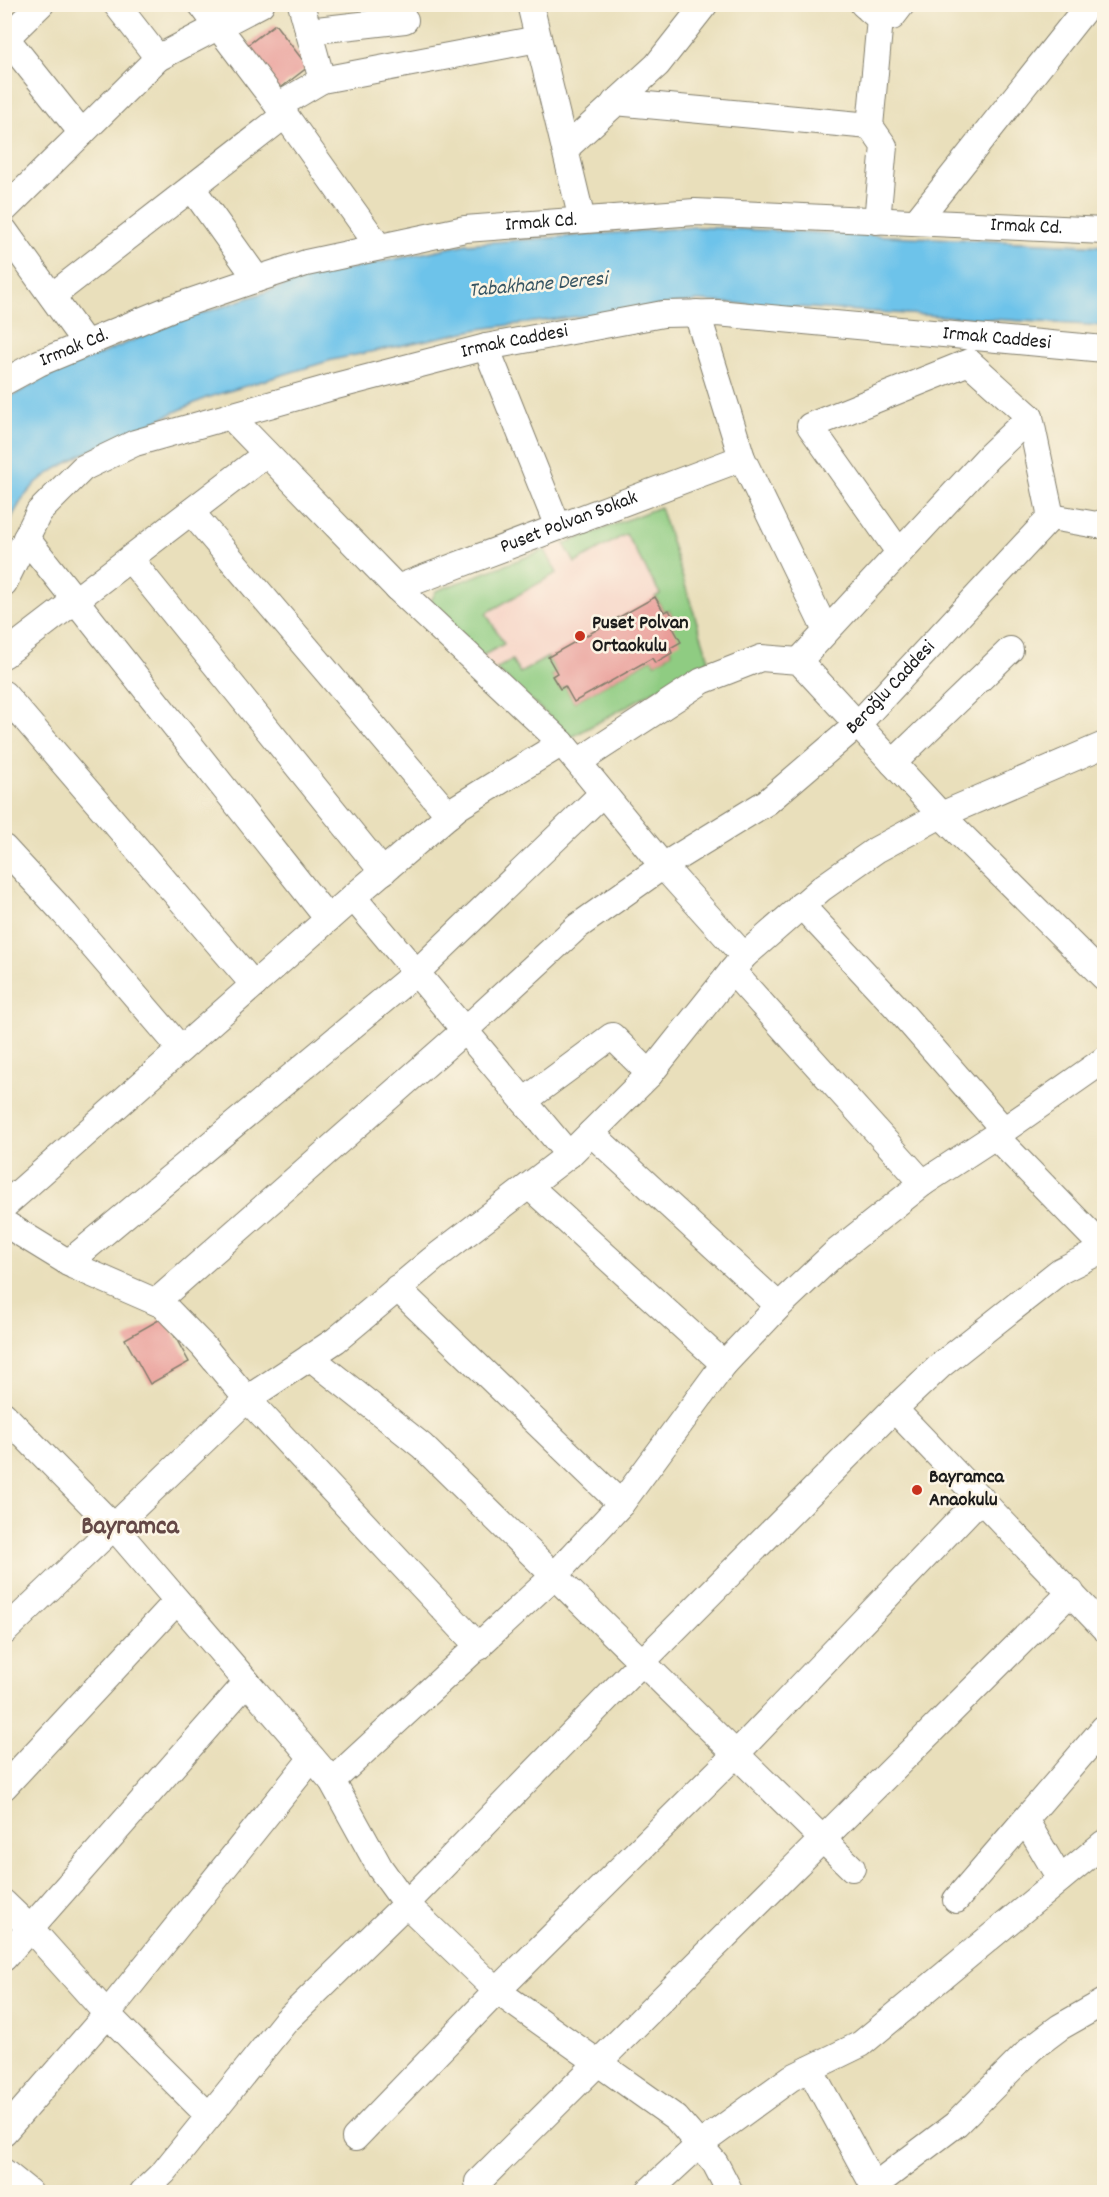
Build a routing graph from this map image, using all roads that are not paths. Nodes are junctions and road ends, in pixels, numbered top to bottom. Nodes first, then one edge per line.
1 (41, 4) edge
2 (116, 4) edge
3 (201, 4) edge
4 (261, 4) edge
5 (301, 4) edge
6 (530, 4) edge
7 (705, 4) edge
8 (902, 4) edge
9 (1089, 4) edge
10 (872, 12) edge
11 (405, 20) dead end
12 (219, 27) junction
13 (308, 31) junction
14 (5, 39) edge
15 (538, 39) junction
16 (158, 58) junction
17 (322, 80) junction
18 (615, 102) junction
19 (281, 111) junction
20 (870, 126) junction
21 (82, 133) junction
22 (565, 149) junction
23 (192, 188) junction
24 (4, 210) edge
25 (582, 220) junction
26 (877, 221) junction
27 (916, 222) junction
28 (5, 231) edge
29 (1104, 231) edge
30 (379, 247) junction
31 (257, 279) junction
32 (52, 296) junction
33 (697, 313) junction
34 (86, 344) junction
35 (486, 347) junction
36 (1104, 349) edge
37 (4, 382) edge
38 (230, 417) junction
39 (1030, 417) junction
40 (266, 454) junction
41 (742, 458) junction
42 (191, 512) junction
43 (1051, 517) junction
44 (558, 527) junction
45 (1102, 529) edge
46 (26, 538) junction
47 (899, 552) junction
48 (130, 559) junction
49 (4, 583) edge
50 (397, 588) junction
51 (76, 600) junction
52 (826, 632) junction
53 (1010, 650) dead end
54 (4, 655) edge
55 (799, 661) junction
56 (4, 694) edge
57 (858, 724) junction
58 (562, 742) junction
59 (1104, 745) edge
60 (578, 762) junction
61 (893, 764) junction
62 (603, 792) junction
63 (449, 815) junction
64 (940, 815) junction
65 (4, 848) edge
66 (663, 866) junction
67 (383, 872) junction
68 (354, 897) junction
69 (801, 905) junction
70 (328, 919) junction
71 (738, 963) junction
72 (417, 972) junction
73 (1104, 977) edge
74 (254, 985) junction
75 (465, 1030) junction
76 (181, 1050) junction
77 (1104, 1060) edge
78 (650, 1074) junction
79 (524, 1101) junction
80 (591, 1133) junction
81 (1000, 1133) junction
82 (569, 1155) junction
83 (923, 1183) junction
84 (529, 1186) junction
85 (4, 1206) edge
86 (4, 1223) edge
87 (1104, 1249) edge
88 (68, 1263) junction
89 (398, 1288) junction
90 (156, 1302) junction
91 (779, 1306) junction
92 (310, 1357) junction
93 (724, 1364) junction
94 (247, 1400) junction
95 (894, 1409) junction
96 (4, 1415) edge
97 (981, 1498) junction
98 (621, 1504) junction
99 (114, 1527) junction
100 (554, 1576) junction
101 (1071, 1592) junction
102 (177, 1600) junction
103 (1104, 1628) edge
104 (4, 1632) edge
105 (479, 1647) junction
106 (642, 1662) junction
107 (247, 1682) junction
108 (1104, 1728) edge
109 (736, 1754) junction
110 (312, 1758) junction
111 (332, 1781) junction
112 (4, 1787) edge
113 (1026, 1821) junction
114 (823, 1839) junction
115 (1104, 1843) edge
116 (852, 1868) dead end
117 (1060, 1879) junction
118 (956, 1900) dead end
119 (4, 1903) edge
120 (406, 1904) junction
121 (31, 1929) junction
122 (4, 1958) edge
123 (497, 1991) junction
124 (1104, 2002) edge
125 (107, 2014) junction
126 (598, 2063) junction
127 (810, 2069) junction
128 (209, 2116) junction
129 (4, 2132) edge
130 (355, 2138) dead end
131 (699, 2145) junction
132 (4, 2172) edge
133 (478, 2182) dead end
134 (875, 2189) edge
135 (29, 2193) edge
136 (143, 2193) edge
137 (648, 2193) edge
138 (730, 2193) edge

1 - 14 street
2 - 16 street
3 - 12 street
4 - 12 street
5 - 13 street
6 - 15 street
7 - 18 street
8 - 10 street
9 - 27 street
10 - 20 street
11 - 13 street
12 - 16 street
12 - 19 street
13 - 17 street
14 - 21 street
15 - 17 street
15 - 22 street
16 - 21 street
17 - 19 street
18 - 20 street
18 - 22 street
19 - 23 street
19 - 30 street
20 - 26 street
21 - 24 street
22 - 25 street
23 - 31 street
23 - 32 street
25 - 26 street, Irmak Cd.
25 - 30 street, Irmak Cd.
26 - 27 street, Irmak Cd.
27 - 29 street, Irmak Cd.
28 - 32 street
30 - 31 street, Irmak Cd.
31 - 34 street, Irmak Cd.
32 - 34 street
33 - 35 street, Irmak Caddesi
33 - 36 street, Irmak Caddesi
33 - 41 street
34 - 37 street, Irmak Cd.
35 - 38 street, Irmak Caddesi
35 - 44 street
38 - 40 street
38 - 46 street, Irmak Caddesi
39 - 43 street
39 - 47 street
39 - 47 street
40 - 42 street
40 - 50 street
41 - 44 street, Puset Polvan Sokak
41 - 52 street
42 - 48 street
42 - 63 street
43 - 45 street
43 - 57 street, Beroğlu Caddesi
44 - 50 street, Puset Polvan Sokak
46 - 49 street, Irmak Caddesi
46 - 51 street
47 - 52 street
48 - 51 street
48 - 67 street
50 - 58 street
51 - 54 street
51 - 70 street
52 - 55 street
53 - 61 street
55 - 57 street
55 - 60 street
56 - 74 street
57 - 61 street
57 - 66 street, Beroğlu Caddesi
58 - 60 street
58 - 63 street
59 - 64 street
60 - 62 street
61 - 64 street
62 - 66 street
62 - 72 street
63 - 67 street
64 - 69 street
64 - 73 street
65 - 76 street
66 - 71 street
66 - 75 street, Beroğlu Caddesi
67 - 68 street
68 - 70 street
68 - 72 street
69 - 71 street
69 - 81 street
70 - 74 street
71 - 78 street
71 - 83 street
72 - 75 street
72 - 88 street
74 - 76 street
75 - 79 street
75 - 90 street, Beroğlu Caddesi
76 - 85 street
77 - 81 street
78 - 79 street
78 - 80 street
79 - 82 street
80 - 82 street
80 - 91 street
81 - 83 street
81 - 87 street
82 - 84 street
83 - 91 street
84 - 89 street
84 - 93 street
86 - 88 street
87 - 95 street
88 - 90 street
89 - 92 street
89 - 98 street
90 - 94 street
91 - 93 street
92 - 94 street
92 - 100 street
93 - 98 street
94 - 99 street
94 - 105 street
95 - 97 street
95 - 106 street
96 - 99 street
97 - 101 street
97 - 109 street
98 - 100 street
99 - 102 street
99 - 104 street
100 - 105 street
100 - 106 street
101 - 103 street
101 - 114 street
102 - 107 street
102 - 112 street
105 - 111 street
106 - 109 street
106 - 120 street
107 - 110 street
107 - 121 street
108 - 113 street
109 - 114 street
109 - 123 street
110 - 111 street
110 - 125 street
111 - 120 street
113 - 117 street
113 - 118 street
114 - 116 street
114 - 126 street
115 - 117 street
117 - 127 street
119 - 121 street
120 - 123 street
120 - 128 street
121 - 122 street
121 - 125 street
123 - 126 street
123 - 130 street
124 - 134 street
125 - 128 street
125 - 129 street
126 - 131 street
126 - 133 street
127 - 131 street
127 - 134 street
128 - 136 street
131 - 137 street
131 - 138 street
132 - 135 street

